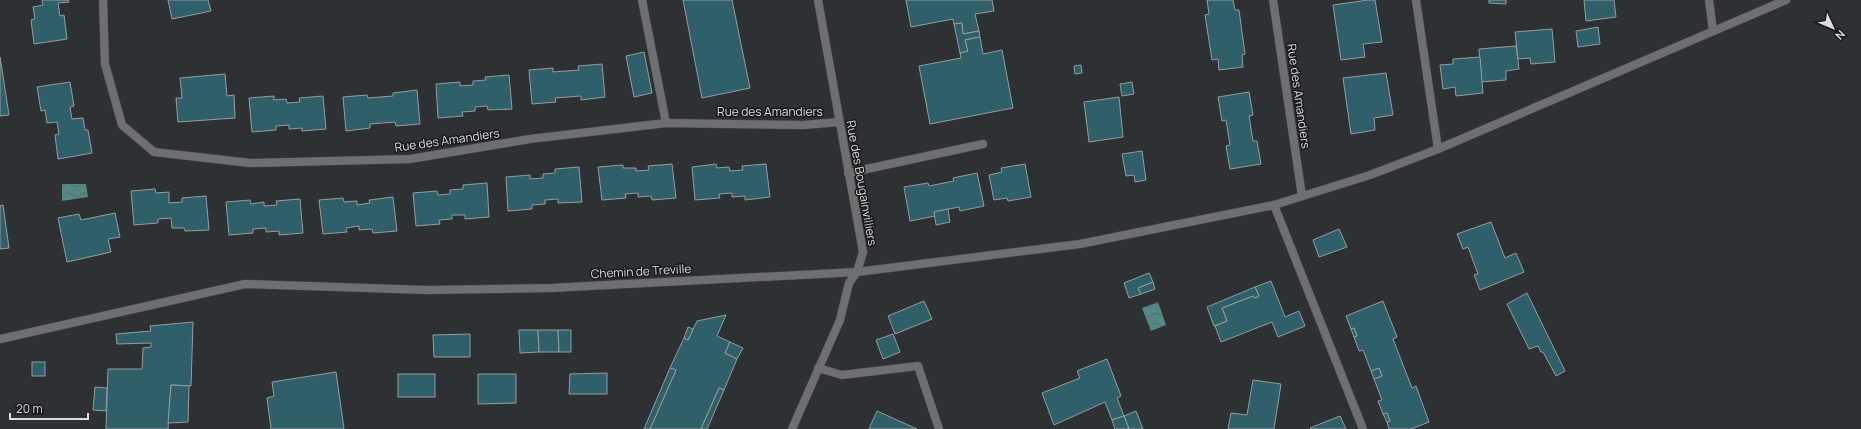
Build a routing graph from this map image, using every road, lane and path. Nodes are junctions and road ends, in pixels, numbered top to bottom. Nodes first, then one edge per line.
1 (103, 0) edge
2 (642, 0) edge
3 (818, 0) edge
4 (1273, 0) edge
5 (1416, 0) edge
6 (1709, 0) edge
7 (1786, 0) edge
8 (1713, 31) junction
9 (839, 122) junction
10 (666, 123) junction
11 (982, 144) dead end
12 (1438, 149) junction
13 (848, 173) junction
14 (1302, 196) junction
15 (1274, 205) junction
16 (857, 272) junction
17 (0, 339) edge
18 (818, 368) junction
19 (792, 429) edge
20 (939, 429) edge
21 (1363, 429) edge

1 - 10 street, Rue des Amandiers
2 - 10 street
3 - 9 street, Rue des Bougainvilliers
4 - 14 street, Rue des Amandiers
5 - 12 street
6 - 8 street
7 - 8 street, Chemin de Treville
8 - 12 street, Chemin de Treville
9 - 10 street, Rue des Amandiers
9 - 13 street, Rue des Bougainvilliers
11 - 13 street
12 - 14 street, Chemin de Treville
13 - 16 street, Rue des Bougainvilliers
14 - 15 street, Chemin de Treville
15 - 16 street, Chemin de Treville
15 - 21 street
16 - 17 street, Chemin de Treville
16 - 18 street, Rue des Bougainvilliers
18 - 19 street, Rue des Bougainvilliers
18 - 20 street

